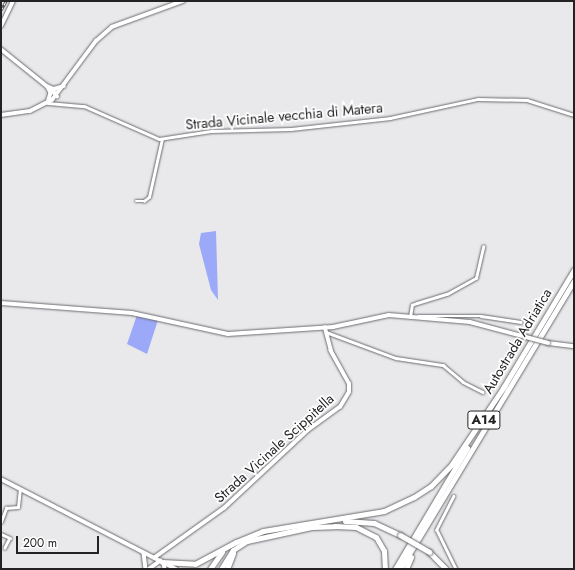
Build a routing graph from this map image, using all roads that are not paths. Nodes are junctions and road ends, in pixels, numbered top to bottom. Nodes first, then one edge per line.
1 (13, 1) edge
2 (183, 1) edge
3 (1, 26) edge
4 (2, 51) edge
5 (64, 86) junction
6 (49, 88) junction
7 (57, 96) junction
8 (48, 103) junction
9 (1, 115) edge
10 (574, 115) edge
11 (162, 139) junction
12 (136, 201) dead end
13 (483, 247) dead end
14 (574, 270) edge
15 (574, 280) edge
16 (1, 303) edge
17 (410, 317) junction
18 (416, 317) junction
19 (521, 322) dead end
20 (326, 330) junction
21 (574, 346) edge
22 (505, 385) junction
23 (484, 392) dead end
24 (1, 479) edge
25 (20, 489) junction
26 (454, 496) dead end
27 (438, 507) junction
28 (1, 522) edge
29 (310, 525) junction
30 (1, 534) edge
31 (239, 545) junction
32 (227, 547) junction
33 (5, 548) dead end
34 (144, 552) junction
35 (153, 557) junction
36 (162, 562) junction
37 (171, 566) junction
38 (146, 569) edge
39 (150, 569) edge
40 (166, 569) edge
41 (176, 569) edge
42 (210, 569) edge
43 (221, 569) edge
44 (227, 569) edge
45 (385, 569) edge
46 (395, 569) edge
47 (400, 569) edge
48 (406, 569) edge
49 (446, 569) edge
50 (456, 569) edge

1 - 3 street
2 - 5 street
4 - 6 street
5 - 6 street
5 - 7 street
6 - 7 street
6 - 8 street
7 - 8 street
8 - 9 street, Strada Vicinale vecchia di Matera
8 - 11 street, Strada Vicinale vecchia di Matera
10 - 11 street, Strada Vicinale vecchia di Matera
11 - 12 street
13 - 17 street
14 - 22 highway, Autostrada Adriatica / A14
15 - 27 highway, Autostrada Adriatica / A14
16 - 20 street
17 - 18 street
17 - 20 street
18 - 19 street
18 - 21 street, bridge
20 - 23 street
20 - 35 street, Strada Vicinale Scippitella
22 - 29 highway
22 - 46 highway, Autostrada Adriatica / A14
24 - 25 street
25 - 28 street
25 - 34 street
26 - 50 street
27 - 47 highway, Autostrada Adriatica / A14
27 - 48 highway
29 - 31 highway
29 - 32 highway
29 - 45 highway
29 - 49 highway, bridge
30 - 33 street
31 - 43 highway
31 - 44 highway
32 - 36 highway
32 - 42 highway
34 - 35 street
34 - 38 street
35 - 36 street
36 - 37 street
36 - 39 street
36 - 40 street
37 - 40 street
37 - 41 street

